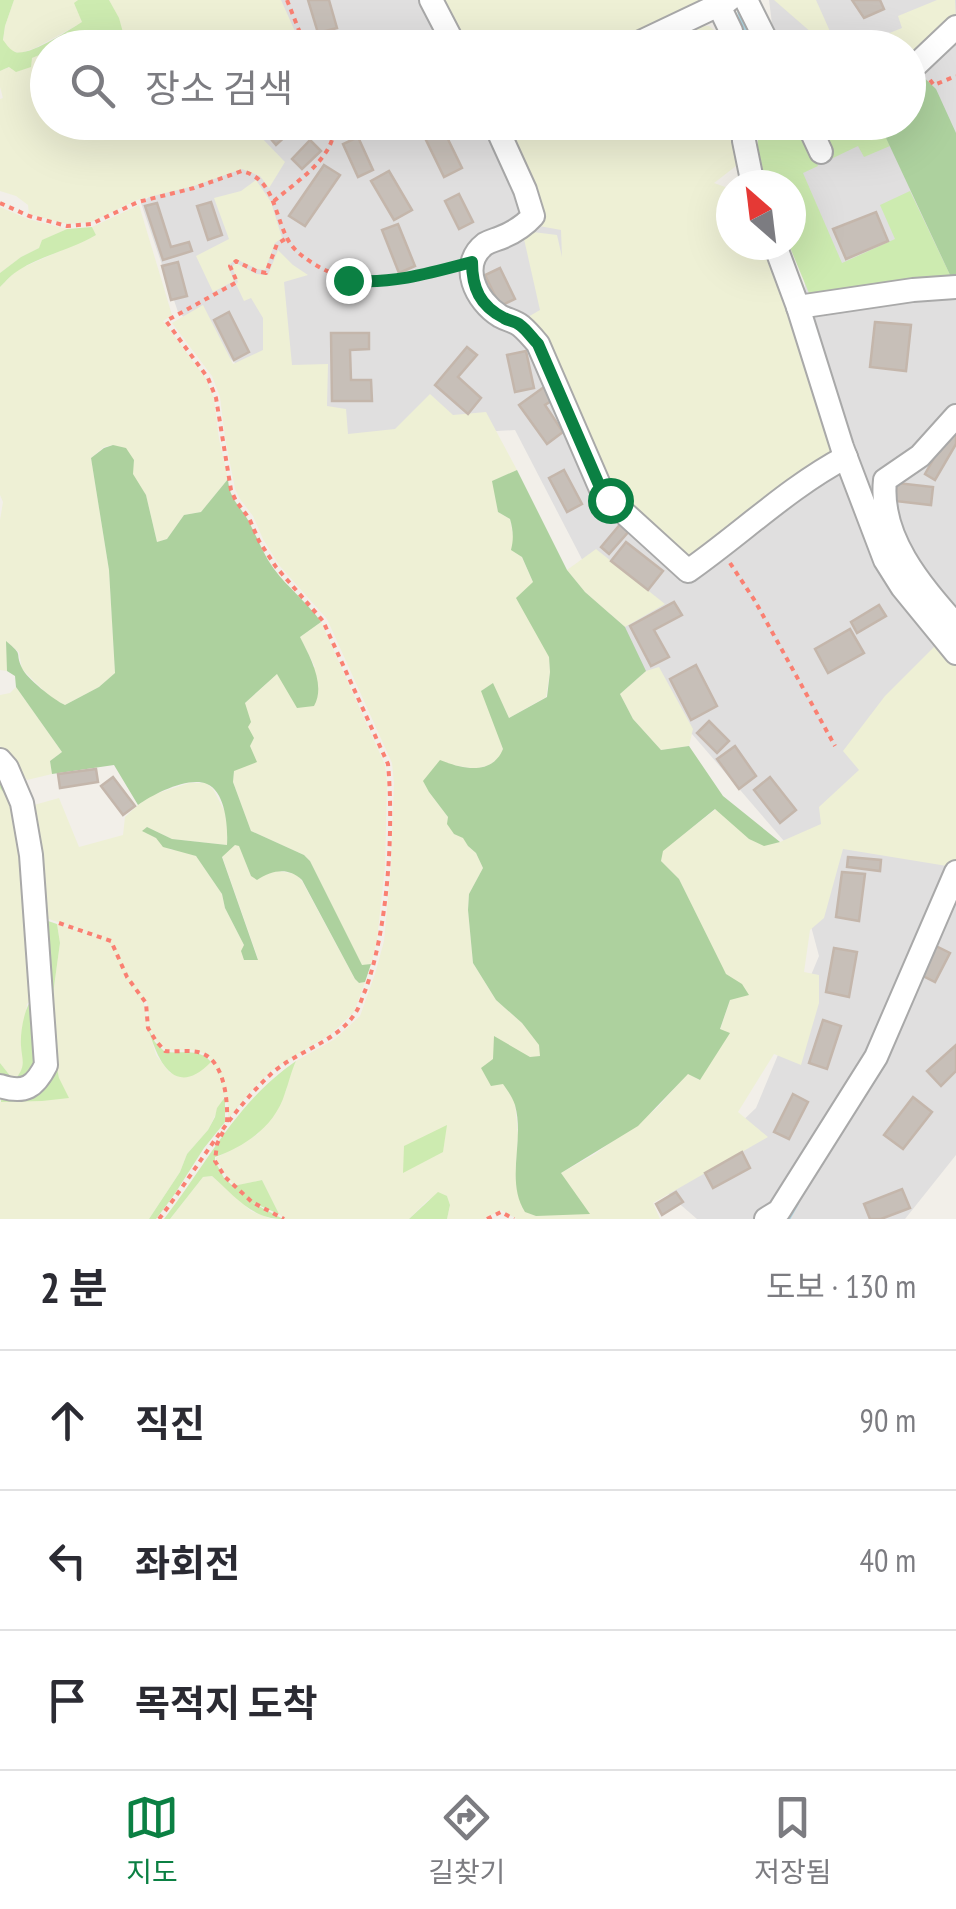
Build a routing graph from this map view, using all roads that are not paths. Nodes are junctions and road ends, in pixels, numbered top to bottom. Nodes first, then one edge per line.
1 (430, 0) edge
2 (746, 0) edge
3 (724, 3) edge
4 (956, 27) edge
5 (446, 30) edge
6 (666, 30) edge
7 (731, 30) edge
8 (761, 30) edge
9 (926, 55) edge
10 (502, 140) edge
11 (744, 140) edge
12 (816, 140) edge
13 (822, 152) dead end
14 (750, 170) edge
15 (781, 260) edge
16 (956, 287) edge
17 (798, 307) junction
18 (956, 416) edge
19 (846, 457) junction
20 (956, 625) edge
21 (956, 653) edge
22 (0, 760) edge
23 (956, 872) edge
24 (0, 1086) edge
25 (766, 1219) edge

1 - 5 street
2 - 8 street
3 - 6 street
3 - 7 street
4 - 9 street
10 - 19 street
11 - 14 street
12 - 13 street
15 - 17 street
16 - 17 street
17 - 19 street
18 - 20 street
19 - 21 street
22 - 24 street
23 - 25 street

